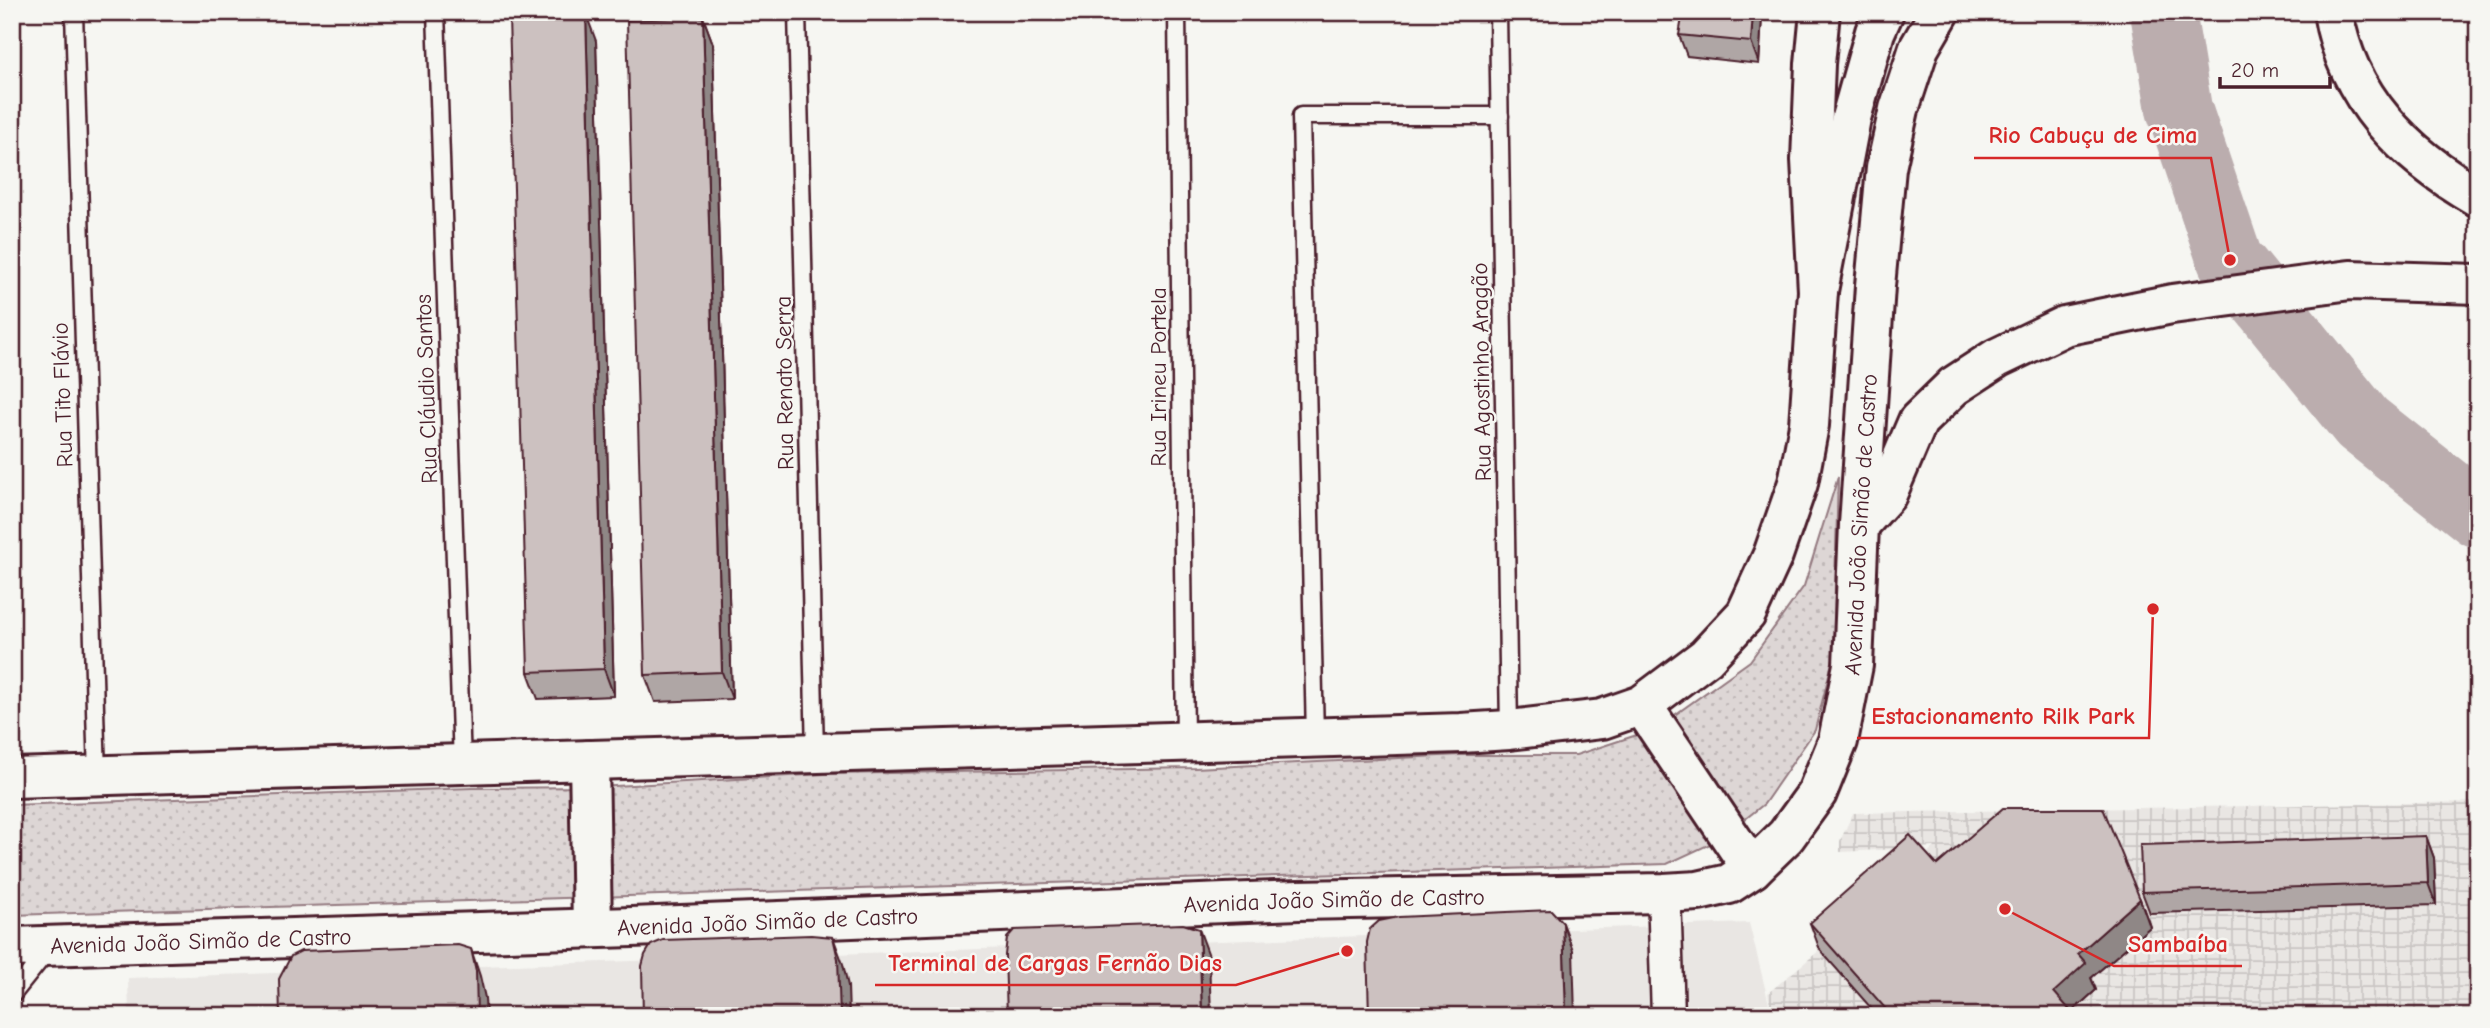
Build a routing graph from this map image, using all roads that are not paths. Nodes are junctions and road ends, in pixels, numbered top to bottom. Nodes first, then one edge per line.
1 (74, 12) edge
2 (436, 12) edge
3 (797, 12) edge
4 (1177, 12) edge
5 (1498, 12) edge
6 (1820, 12) edge
7 (1884, 12) edge
8 (1940, 12) edge
9 (2333, 12) edge
10 (1500, 116) junction
11 (2478, 197) edge
12 (2478, 284) edge
13 (1818, 291) junction
14 (1858, 525) junction
15 (1642, 705) junction
16 (1509, 730) junction
17 (1315, 737) junction
18 (1185, 741) junction
19 (814, 753) junction
20 (589, 760) junction
21 (462, 764) junction
22 (97, 776) junction
23 (12, 778) edge
24 (1752, 869) junction
25 (1664, 893) junction
26 (592, 928) junction
27 (51, 946) junction
28 (12, 947) edge
29 (12, 995) edge
30 (1667, 1003) edge

1 - 22 lane, Rua Tito Flávio
2 - 21 lane, Rua Cláudio Santos
3 - 19 lane, Rua Renato Serra
4 - 18 lane, Rua Irineu Portela
5 - 10 lane, Rua Agostinho Aragão
6 - 13 main road
7 - 13 main road
8 - 14 main road, Avenida João Simão de Castro
9 - 11 main road
10 - 16 lane, Rua Agostinho Aragão
10 - 17 lane
12 - 14 main road
13 - 15 main road
14 - 24 main road, Avenida João Simão de Castro
15 - 16 main road
15 - 24 main road
16 - 17 main road
17 - 18 main road
18 - 19 main road
19 - 20 main road
20 - 21 main road
20 - 26 main road
21 - 22 main road
22 - 23 main road
24 - 25 main road, Avenida João Simão de Castro
25 - 26 main road, Avenida João Simão de Castro
25 - 30 street
26 - 27 main road, Avenida João Simão de Castro
27 - 28 main road, Avenida João Simão de Castro
27 - 29 lane

